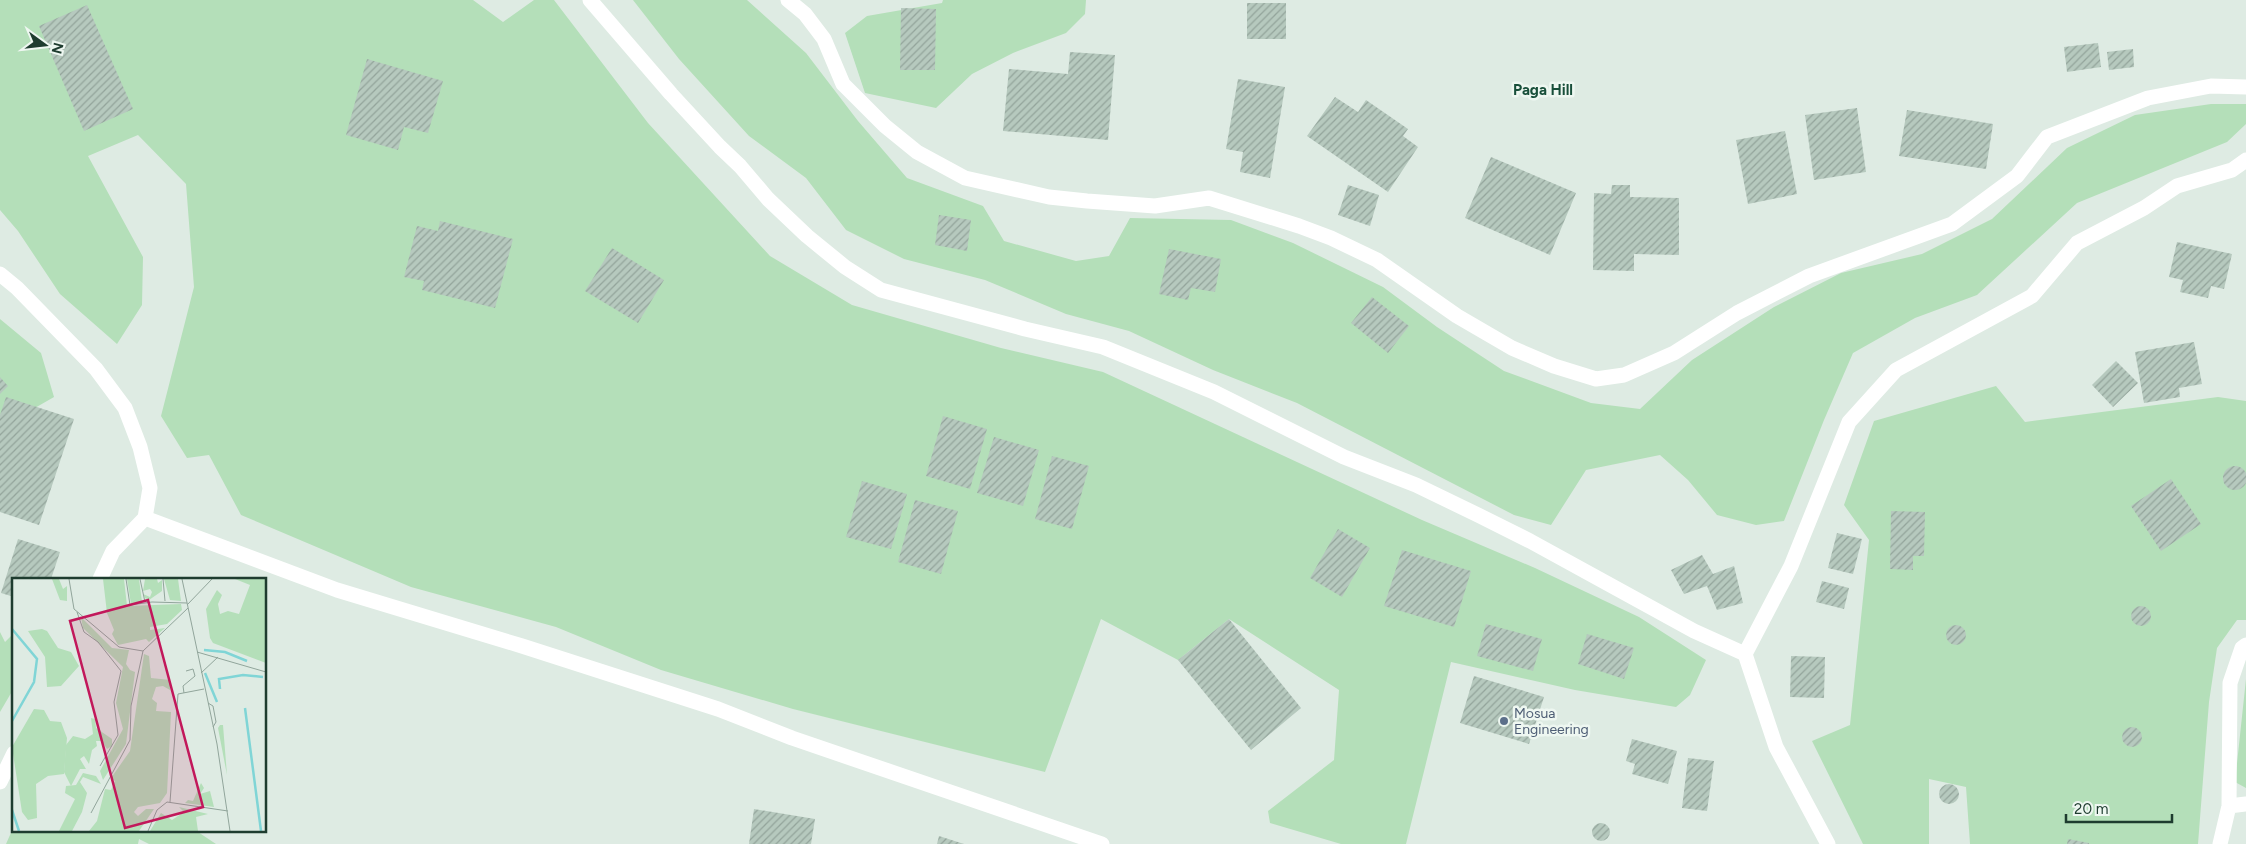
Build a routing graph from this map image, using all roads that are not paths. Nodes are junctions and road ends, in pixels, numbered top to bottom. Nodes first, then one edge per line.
1 (590, 0) edge
2 (788, 0) edge
3 (2246, 87) edge
4 (2246, 160) edge
5 (0, 274) edge
6 (145, 518) junction
7 (100, 578) edge
8 (2246, 646) edge
9 (1745, 654) junction
10 (12, 757) edge
11 (0, 782) edge
12 (2246, 804) edge
13 (2229, 806) junction
14 (1102, 844) edge
15 (1828, 844) edge
16 (2220, 844) edge

1 - 9 street
2 - 3 street
4 - 9 street
5 - 6 street
6 - 7 street
6 - 14 street
8 - 13 street
9 - 15 street
10 - 11 street
12 - 13 street
13 - 16 street

